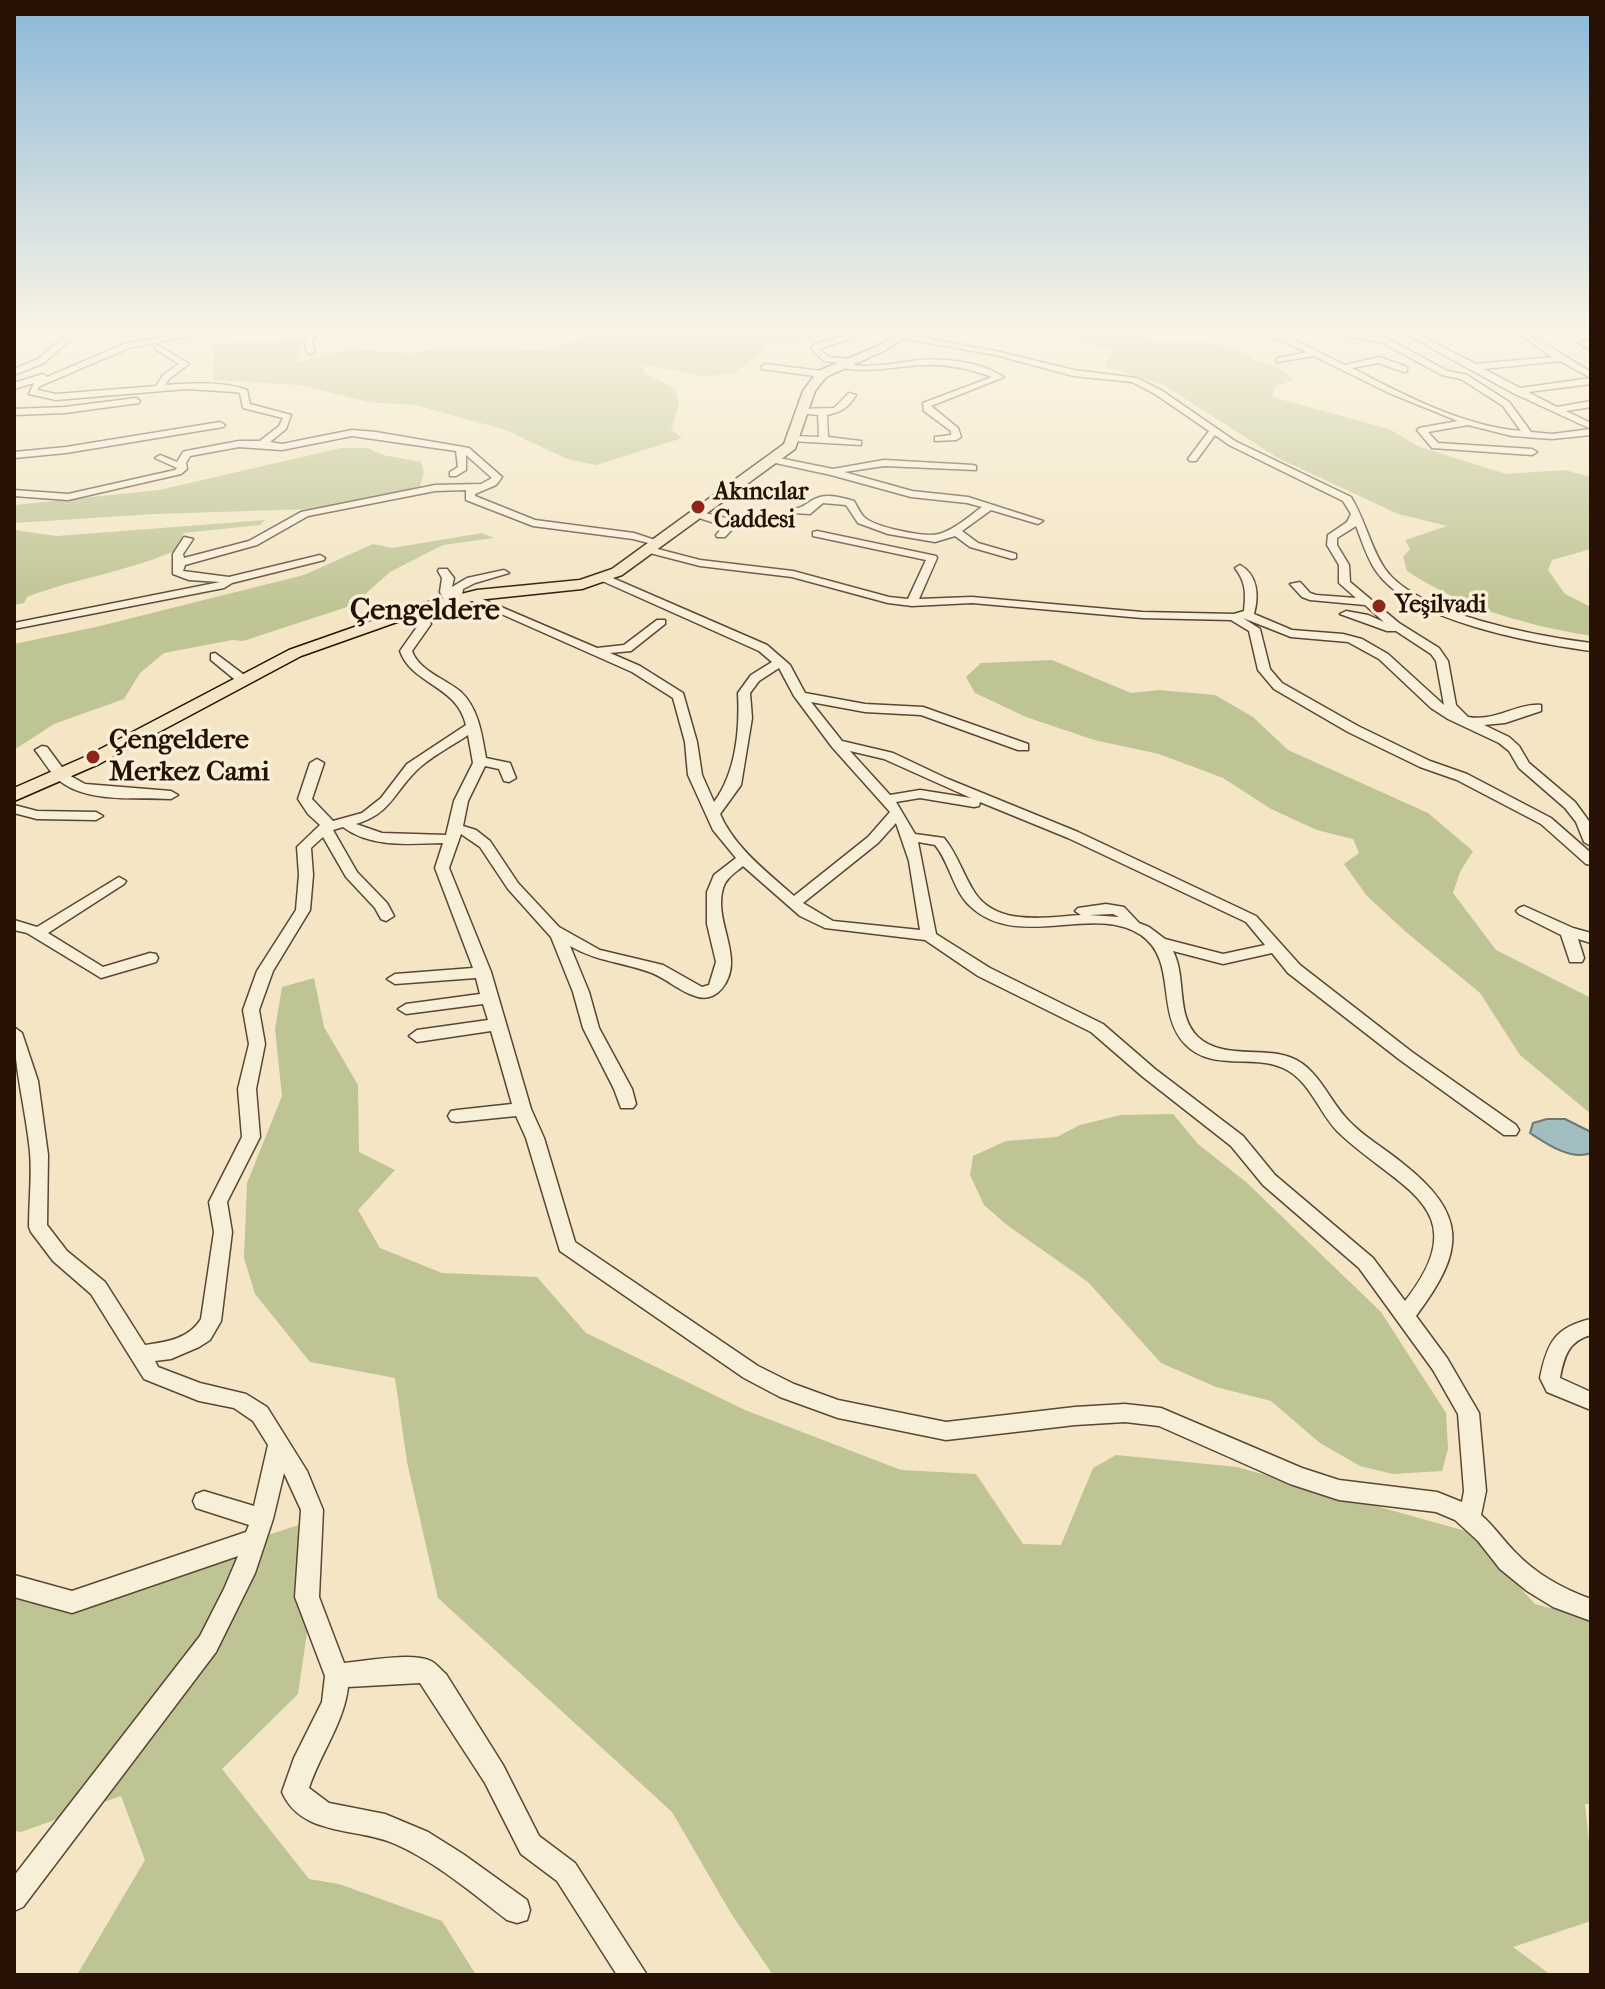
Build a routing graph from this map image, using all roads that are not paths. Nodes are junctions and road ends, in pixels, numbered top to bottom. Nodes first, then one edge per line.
1 (220, 425) dead end
2 (284, 425) edge
3 (798, 425) edge
4 (822, 425) edge
5 (948, 425) edge
6 (1206, 425) edge
7 (1450, 425) edge
8 (1487, 425) edge
9 (1521, 425) edge
10 (385, 427) dead end
11 (1214, 430) junction
12 (1445, 430) dead end
13 (1591, 431) edge
14 (404, 433) dead end
15 (1482, 434) dead end
16 (1528, 434) junction
17 (376, 435) junction
18 (794, 439) junction
19 (938, 439) dead end
20 (1516, 439) dead end
21 (825, 440) junction
22 (416, 443) junction
23 (858, 443) dead end
24 (262, 444) junction
25 (1452, 447) junction
26 (461, 449) junction
27 (1485, 449) junction
28 (1520, 451) junction
29 (1532, 452) dead end
30 (14, 455) edge
31 (160, 458) dead end
32 (1193, 459) dead end
33 (774, 460) junction
34 (182, 467) junction
35 (973, 468) dead end
36 (833, 472) junction
37 (453, 474) dead end
38 (483, 487) junction
39 (497, 489) dead end
40 (14, 493) edge
41 (468, 495) junction
42 (930, 498) junction
43 (990, 506) junction
44 (924, 509) dead end
45 (796, 511) dead end
46 (697, 514) junction
47 (1356, 516) junction
48 (1038, 521) dead end
49 (954, 530) junction
50 (817, 534) dead end
51 (721, 535) dead end
52 (188, 539) dead end
53 (651, 546) junction
54 (1012, 556) dead end
55 (320, 558) dead end
56 (180, 563) junction
57 (1240, 568) dead end
58 (443, 571) dead end
59 (504, 573) dead end
60 (604, 578) junction
61 (228, 581) junction
62 (1296, 584) dead end
63 (458, 600) junction
64 (912, 603) junction
65 (1371, 603) junction
66 (418, 610) junction
67 (1346, 614) dead end
68 (1239, 616) junction
69 (661, 622) dead end
70 (14, 626) edge
71 (1422, 642) junction
72 (1591, 647) edge
73 (596, 651) junction
74 (215, 657) dead end
75 (780, 662) junction
76 (243, 680) junction
77 (800, 696) junction
78 (1537, 708) dead end
79 (1464, 720) junction
80 (472, 727) junction
81 (837, 744) junction
82 (1023, 747) dead end
83 (42, 750) dead end
84 (479, 761) junction
85 (317, 763) dead end
86 (60, 774) junction
87 (509, 778) dead end
88 (14, 795) edge
89 (171, 795) dead end
90 (892, 806) junction
91 (14, 809) edge
92 (712, 815) junction
93 (96, 816) dead end
94 (347, 824) junction
95 (328, 827) junction
96 (1055, 828) junction
97 (454, 834) junction
98 (909, 837) junction
99 (1591, 842) edge
100 (744, 859) junction
101 (1591, 861) edge
102 (119, 881) dead end
103 (794, 903) junction
104 (1524, 911) dead end
105 (386, 916) dead end
106 (14, 925) edge
107 (555, 931) junction
108 (1568, 932) junction
109 (38, 933) junction
110 (929, 936) junction
111 (1591, 938) edge
112 (1160, 943) junction
113 (1274, 948) junction
114 (150, 958) dead end
115 (1576, 958) dead end
116 (483, 972) junction
117 (395, 979) dead end
118 (490, 998) junction
119 (406, 1009) dead end
120 (497, 1024) junction
121 (14, 1033) edge
122 (417, 1036) dead end
123 (627, 1104) dead end
124 (522, 1109) junction
125 (457, 1116) dead end
126 (1510, 1130) dead end
127 (1405, 1315) junction
128 (1591, 1327) edge
129 (139, 1355) junction
130 (1591, 1401) edge
131 (278, 1446) junction
132 (204, 1501) dead end
133 (1469, 1518) junction
134 (258, 1529) junction
135 (14, 1586) edge
136 (1591, 1610) edge
137 (337, 1676) junction
138 (14, 1898) edge
139 (517, 1910) dead end
140 (633, 1975) edge

1 - 30 street
2 - 24 street
3 - 18 main road
4 - 21 street
5 - 19 street
6 - 11 street
7 - 25 street
8 - 16 street
9 - 16 street
10 - 17 street
11 - 32 street
11 - 47 street
12 - 25 street
13 - 16 street
14 - 22 street
15 - 27 street
17 - 22 street
17 - 24 street
18 - 21 street
18 - 33 main road
20 - 28 street
21 - 23 street
22 - 26 street
24 - 34 street
25 - 27 street
26 - 37 street
26 - 38 street
27 - 28 street
28 - 29 street
31 - 34 street
33 - 36 street
33 - 46 main road
34 - 40 street
35 - 36 street
36 - 42 street
38 - 41 street
38 - 56 street
39 - 41 street
41 - 53 street
42 - 43 street
42 - 44 street
43 - 48 street
43 - 49 street
45 - 49 street
46 - 51 street
46 - 53 main road
47 - 65 street
47 - 72 street
49 - 54 street
50 - 64 street
52 - 56 street
53 - 60 main road
53 - 64 street
55 - 61 street
56 - 61 street
57 - 68 street
58 - 63 street
59 - 63 street
60 - 63 main road
60 - 75 street
61 - 70 street
62 - 65 street
63 - 66 main road
63 - 73 street
64 - 68 street
65 - 71 street
66 - 76 main road
66 - 80 street
67 - 71 street
68 - 79 street
68 - 101 street
69 - 73 street
71 - 79 street
73 - 92 street
74 - 76 street
75 - 77 street
75 - 92 street
76 - 86 main road
77 - 81 street
77 - 82 street
78 - 79 street
79 - 99 street
80 - 84 street
80 - 94 street
81 - 90 street
81 - 96 street
83 - 86 street
84 - 87 street
84 - 97 street
85 - 95 street
86 - 88 main road
86 - 89 street
90 - 96 street
90 - 98 street
90 - 103 street
91 - 93 street
92 - 100 street
94 - 95 street
94 - 97 street
95 - 105 street
95 - 129 street
96 - 113 street
97 - 107 street
97 - 116 street
98 - 110 street
98 - 112 street
100 - 103 street
100 - 107 street
102 - 109 street
103 - 110 street
104 - 108 street
106 - 109 street
107 - 123 street
108 - 111 street
108 - 115 street
109 - 114 street
110 - 127 street
112 - 113 street
112 - 127 street
113 - 126 street
116 - 117 street
116 - 118 street
118 - 119 street
118 - 120 street
120 - 122 street
120 - 124 street
121 - 129 street
124 - 125 street
124 - 133 street
127 - 133 street
128 - 130 street
129 - 131 street
131 - 134 street
131 - 137 street
132 - 134 street
133 - 136 street
134 - 135 street
134 - 138 street
137 - 139 street
137 - 140 street

